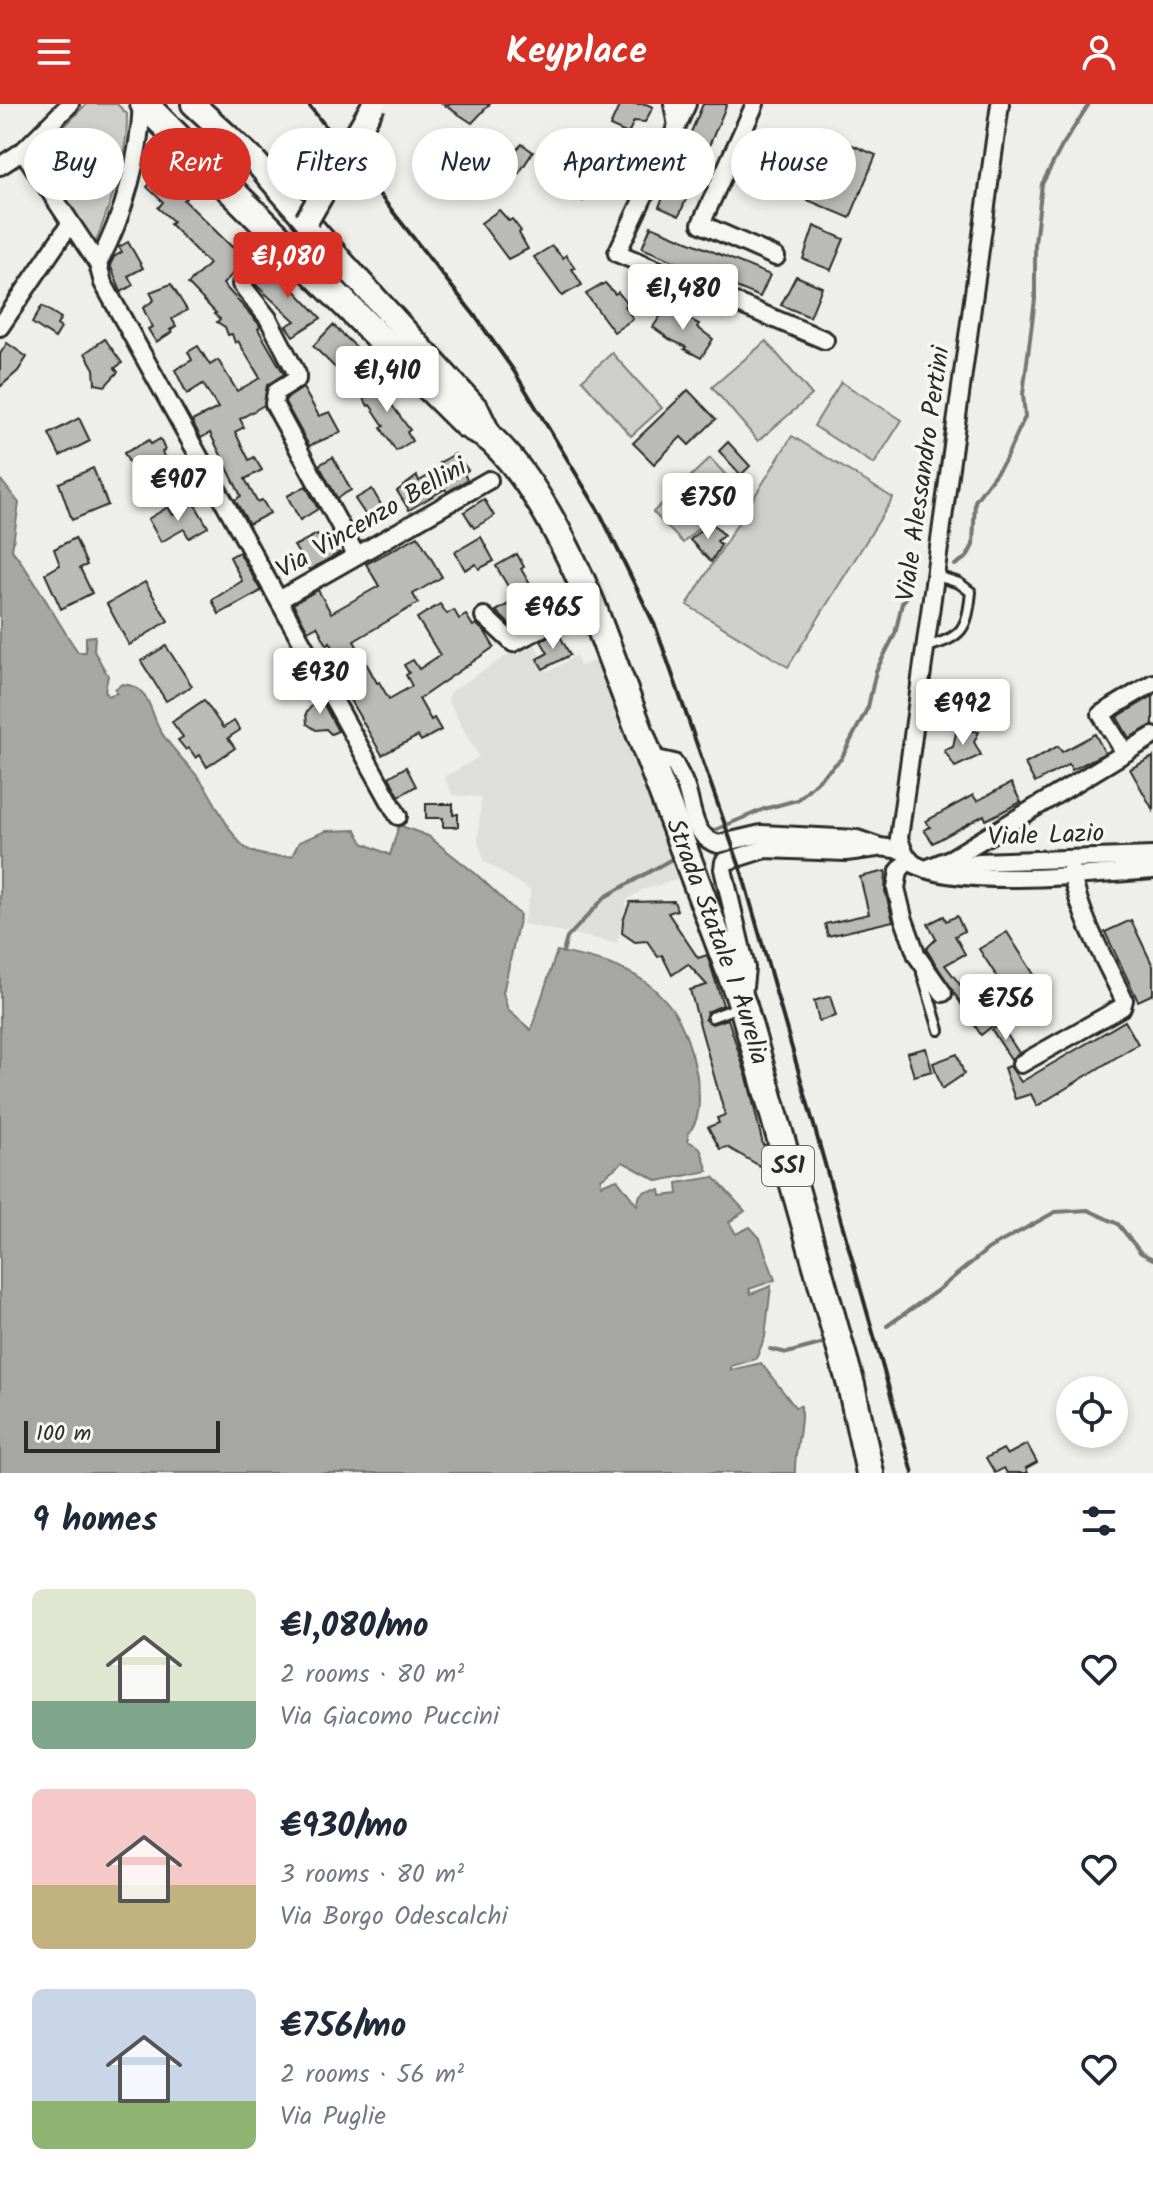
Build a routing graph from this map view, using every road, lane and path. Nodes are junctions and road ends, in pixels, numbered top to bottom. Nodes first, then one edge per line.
1 (70, 104) edge
2 (143, 104) edge
3 (193, 104) edge
4 (374, 104) edge
5 (673, 104) edge
6 (687, 104) edge
7 (755, 104) edge
8 (1000, 104) edge
9 (677, 126) junction
10 (23, 151) junction
11 (0, 166) edge
12 (307, 220) junction
13 (70, 224) junction
14 (278, 240) junction
15 (776, 257) dead end
16 (98, 264) junction
17 (0, 327) edge
18 (825, 340) dead end
19 (492, 440) junction
20 (489, 480) dead end
21 (356, 555) junction
22 (935, 566) junction
23 (279, 600) junction
24 (591, 603) junction
25 (484, 616) dead end
26 (924, 648) junction
27 (1153, 683) edge
28 (1153, 736) edge
29 (1125, 753) junction
30 (398, 816) dead end
31 (683, 823) junction
32 (880, 847) junction
33 (906, 854) junction
34 (1153, 856) edge
35 (1071, 867) junction
36 (1153, 870) edge
37 (934, 871) junction
38 (917, 956) junction
39 (943, 993) dead end
40 (743, 1006) junction
41 (712, 1017) dead end
42 (939, 1030) dead end
43 (1021, 1064) dead end
44 (870, 1473) edge

1 - 10 street
2 - 14 main road, Strada Statale 1 Aurelia
2 - 16 street
3 - 12 main road
4 - 12 main road, bridge
5 - 9 street
6 - 9 street
7 - 15 street
8 - 22 street, Viale Alessandro Pertini
9 - 18 street
10 - 11 street
10 - 13 street
12 - 19 main road
13 - 16 street
13 - 17 street
14 - 19 main road, Strada Statale 1 Aurelia
14 - 21 street
16 - 23 street
19 - 24 main road, Strada Statale 1 Aurelia / SS1
20 - 21 street, Via Vincenzo Bellini
21 - 23 street, Via Vincenzo Bellini
22 - 26 street, Viale Alessandro Pertini
22 - 26 lane
23 - 30 street
24 - 25 street
24 - 31 main road, Strada Statale 1 Aurelia / SS1
26 - 33 street, Viale Alessandro Pertini
27 - 29 street
28 - 29 street
29 - 37 street
31 - 32 street
31 - 40 main road, Strada Statale 1 Aurelia / SS1
32 - 33 street
32 - 40 street
33 - 37 street
33 - 38 street, Viale Alessandro Pertini
34 - 35 street, Viale Lazio
35 - 36 street, Viale Lazio
35 - 37 street, Viale Lazio
35 - 43 street
38 - 39 street, Viale Alessandro Pertini
38 - 42 lane
40 - 41 lane
40 - 44 main road, Strada Statale 1 Aurelia / SS1

